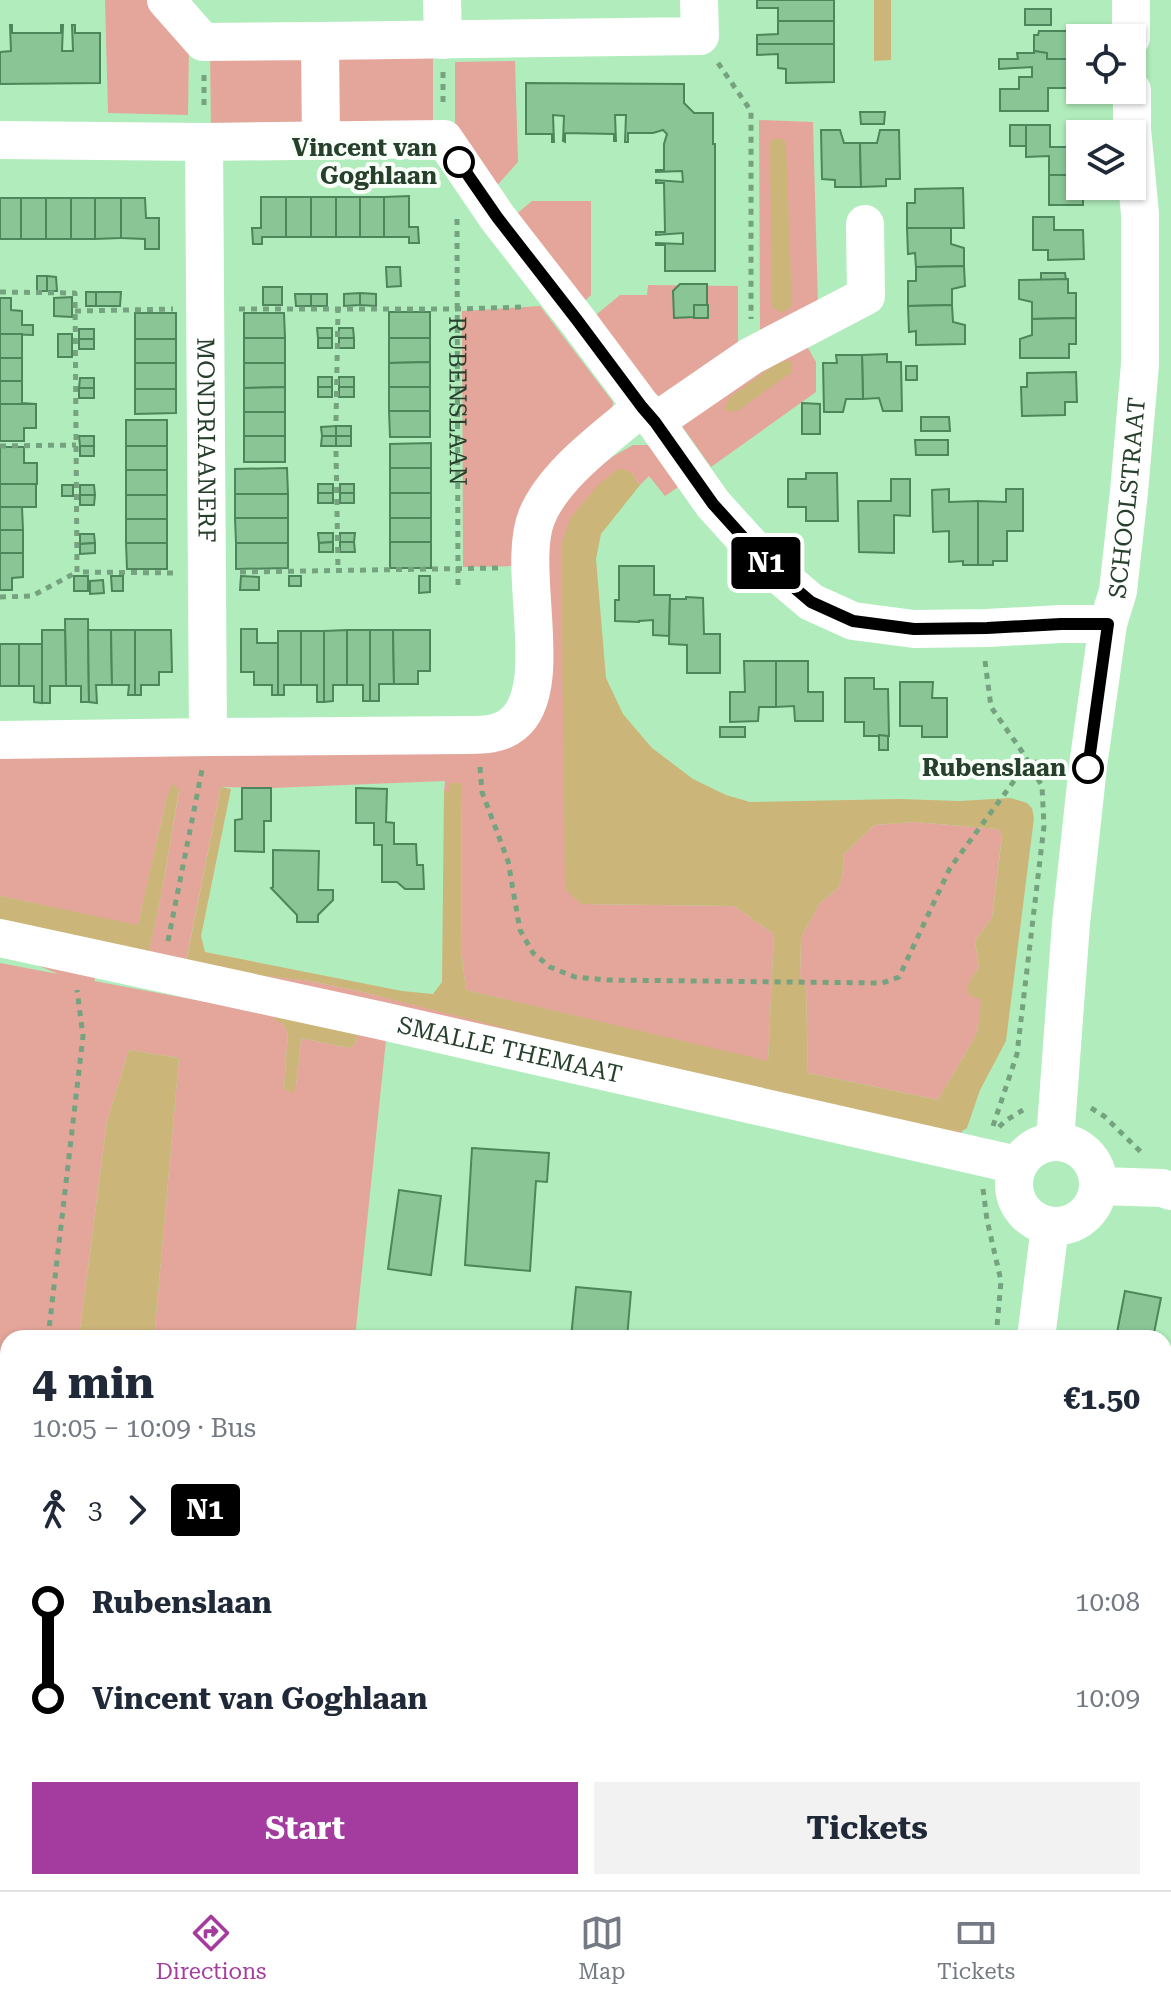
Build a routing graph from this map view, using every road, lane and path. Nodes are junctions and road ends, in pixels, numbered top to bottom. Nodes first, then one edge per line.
1 (166, 0) edge
2 (442, 0) edge
3 (1131, 0) edge
4 (700, 18) edge
5 (1131, 24) edge
6 (443, 40) junction
7 (320, 41) junction
8 (203, 42) junction
9 (1132, 104) edge
10 (444, 139) junction
11 (0, 140) edge
12 (321, 141) junction
13 (204, 142) junction
14 (457, 217) dead end
15 (865, 224) dead end
16 (566, 305) junction
17 (204, 309) junction
18 (338, 309) junction
19 (456, 309) junction
20 (75, 311) dead end
21 (751, 356) junction
22 (649, 415) junction
23 (336, 421) dead end
24 (76, 445) dead end
25 (0, 446) edge
26 (336, 451) dead end
27 (338, 571) dead end
28 (77, 572) dead end
29 (458, 585) dead end
30 (0, 597) edge
31 (1108, 624) junction
32 (987, 628) junction
33 (467, 735) junction
34 (208, 737) junction
35 (0, 740) edge
36 (1005, 793) dead end
37 (0, 938) edge
38 (74, 954) junction
39 (162, 973) junction
40 (1057, 1102) junction
41 (1055, 1141) junction
42 (997, 1154) junction
43 (1161, 1176) edge
44 (1099, 1186) junction
45 (1050, 1226) junction
46 (49, 1330) edge
47 (997, 1330) edge
48 (1037, 1330) edge

1 - 8 street
2 - 6 street
3 - 5 street
4 - 6 street
4 - 21 path
6 - 7 street
6 - 10 path
7 - 8 street
7 - 12 street
8 - 13 path
9 - 31 street, SCHOOLSTRAAT
10 - 12 street
10 - 16 street
11 - 13 street
12 - 13 street
13 - 17 street, MONDRIAANERF
14 - 19 path, RUBENSLAAN
15 - 21 street
16 - 19 path
16 - 22 street
17 - 18 path
17 - 20 path
17 - 34 street, MONDRIAANERF
18 - 19 path
18 - 23 path
19 - 29 path, RUBENSLAAN
21 - 22 street
22 - 32 street
22 - 33 street
24 - 25 path
26 - 27 path
28 - 30 path
31 - 32 street
31 - 40 street, SCHOOLSTRAAT
32 - 42 path
33 - 34 street
33 - 36 path
34 - 35 street
34 - 39 path
37 - 38 street, SMALLE THEMAAT
38 - 39 street, SMALLE THEMAAT
38 - 46 path
39 - 42 street, SMALLE THEMAAT
40 - 41 street, SCHOOLSTRAAT
40 - 42 path
40 - 43 path
41 - 42 street
41 - 44 street
42 - 45 street
42 - 47 path
43 - 44 street
44 - 45 street
45 - 48 street

